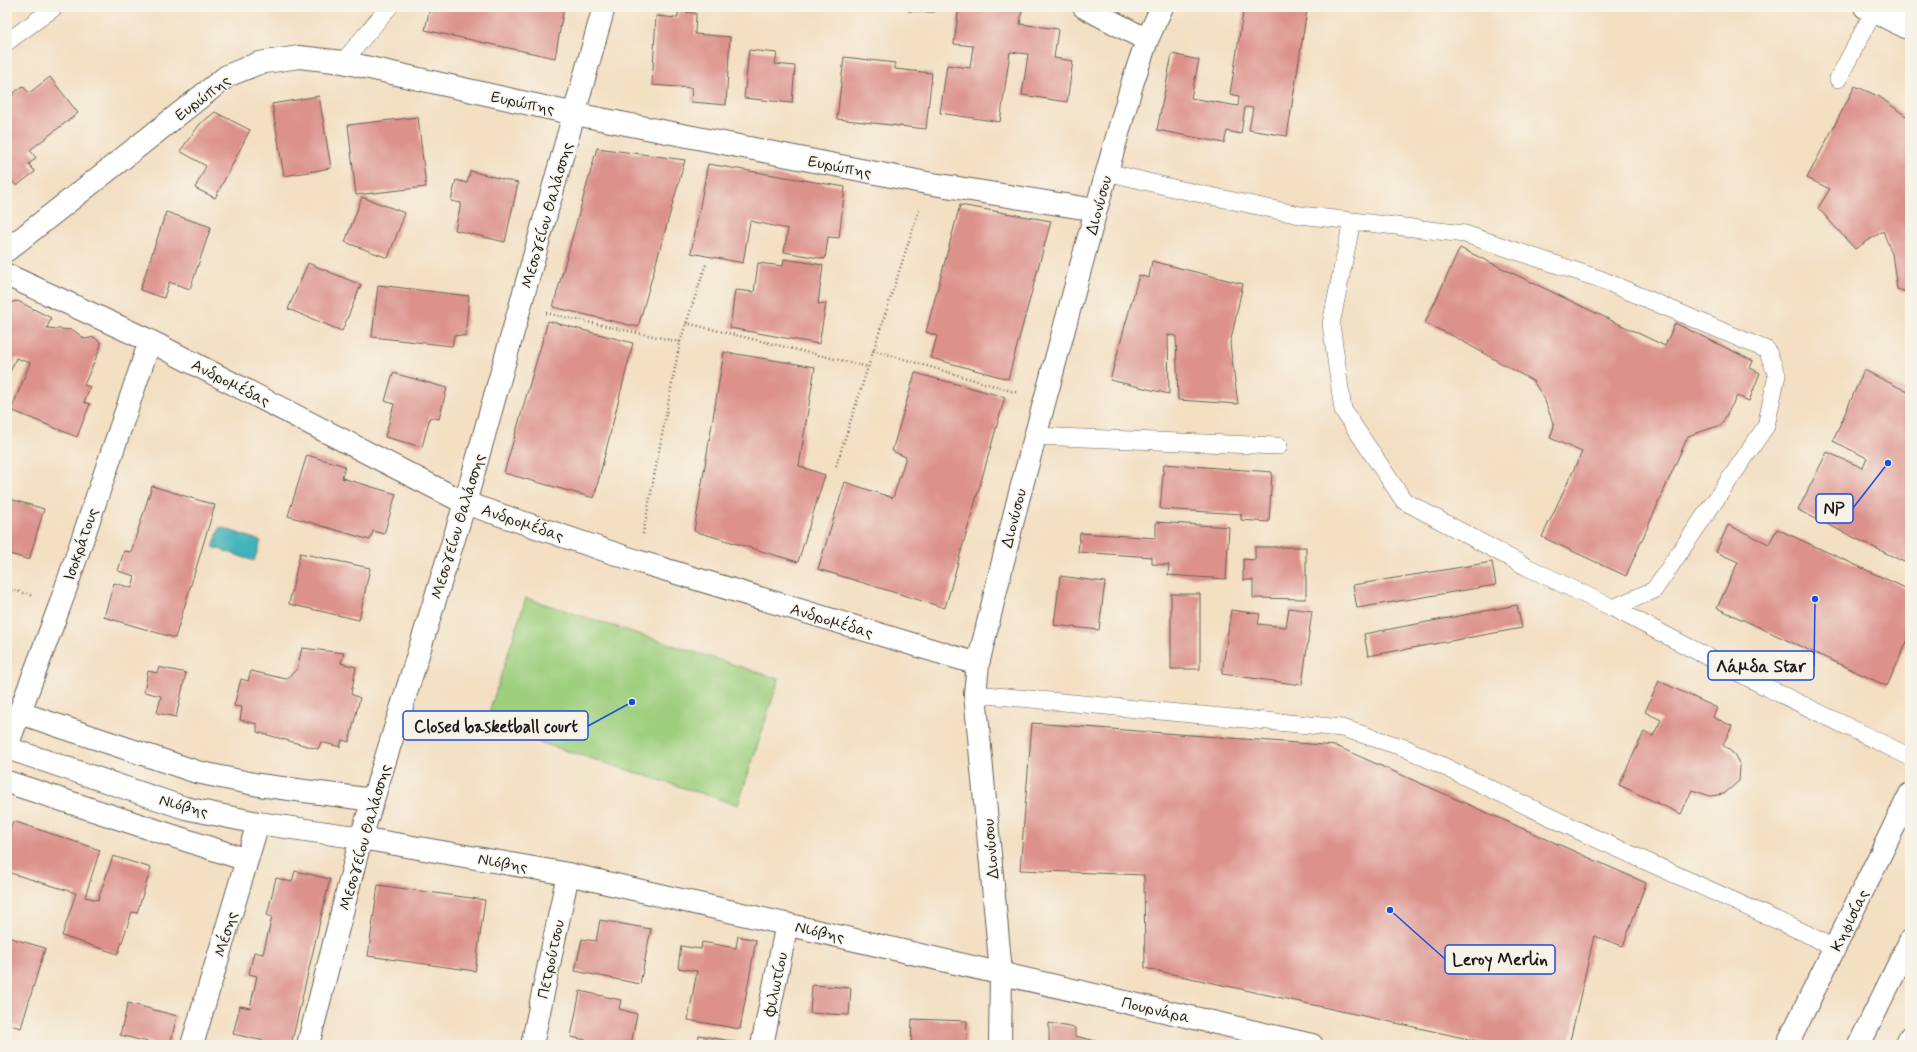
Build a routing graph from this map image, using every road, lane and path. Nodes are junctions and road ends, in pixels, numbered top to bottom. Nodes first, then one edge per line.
1 (54, 7) edge
2 (389, 7) edge
3 (604, 7) edge
4 (1084, 7) edge
5 (1162, 7) edge
6 (1870, 9) edge
7 (1910, 29) edge
8 (1146, 40) junction
9 (7, 42) edge
10 (343, 62) junction
11 (1838, 79) dead end
12 (575, 114) junction
13 (1107, 172) junction
14 (927, 183) junction
15 (1096, 210) junction
16 (1352, 221) junction
17 (7, 250) edge
18 (706, 264) dead end
19 (7, 275) edge
20 (520, 307) junction
21 (686, 323) junction
22 (150, 341) junction
23 (680, 342) junction
24 (873, 350) junction
25 (868, 367) junction
26 (1044, 401) junction
27 (1035, 436) junction
28 (1279, 446) dead end
29 (836, 466) dead end
30 (465, 503) junction
31 (637, 561) junction
32 (1613, 608) junction
33 (978, 664) junction
34 (975, 694) junction
35 (20, 713) junction
36 (7, 747) edge
37 (1910, 757) edge
38 (7, 782) edge
39 (1910, 794) edge
40 (372, 800) junction
41 (258, 822) junction
42 (361, 838) junction
43 (247, 860) junction
44 (568, 874) junction
45 (788, 924) junction
46 (1910, 941) edge
47 (1835, 949) junction
48 (1001, 972) junction
49 (1910, 1037) edge
50 (192, 1045) edge
51 (308, 1045) edge
52 (532, 1045) edge
53 (762, 1045) edge
54 (1000, 1045) edge
55 (1312, 1045) edge
56 (1787, 1045) edge
57 (1859, 1045) edge
58 (1906, 1045) edge

1 - 9 lane
2 - 10 lane
3 - 12 street, Μεσογείου Θαλάσσης
4 - 8 street
5 - 8 street, Διονύσου
6 - 7 street
6 - 11 lane
8 - 13 street, Διονύσου
10 - 12 street, Ευρώπης
10 - 17 street, Ευρώπης
12 - 14 street, Ευρώπης
12 - 20 street, Μεσογείου Θαλάσσης
13 - 15 street, Διονύσου
13 - 16 lane
14 - 15 street, Ευρώπης
14 - 24 path
15 - 26 street, Διονύσου
16 - 32 lane
16 - 32 lane
18 - 21 path
19 - 22 street, Ανδρομέδας
20 - 23 path
20 - 30 street, Μεσογείου Θαλάσσης
21 - 23 path
21 - 25 path
22 - 30 street, Ανδρομέδας
22 - 35 street, Ισοκράτους
23 - 31 path
24 - 25 path
24 - 26 path
25 - 29 path
26 - 27 street, Διονύσου
27 - 28 lane
27 - 33 street, Διονύσου
30 - 31 street, Ανδρομέδας
30 - 40 street, Μεσογείου Θαλάσσης
31 - 33 street, Ανδρομέδας
32 - 37 lane
33 - 34 street, Διονύσου
34 - 47 lane
34 - 48 street, Διονύσου
35 - 36 street, Ισοκράτους
35 - 40 street
36 - 41 street, Νιόβης
38 - 43 street
39 - 47 street, Κηφισίας
40 - 42 street, Μεσογείου Θαλάσσης
41 - 42 street, Νιόβης
41 - 43 street, Μέσης
42 - 44 street, Νιόβης
42 - 51 street, Μεσογείου Θαλάσσης
43 - 50 street, Μέσης
44 - 45 street, Νιόβης
44 - 52 street, Πετρούτσου
45 - 48 street, Νιόβης
45 - 53 street, Φιλωτίου
46 - 57 street
47 - 56 street, Κηφισίας
48 - 54 street, Διονύσου
48 - 55 street, Πουρνάρα
49 - 58 street

